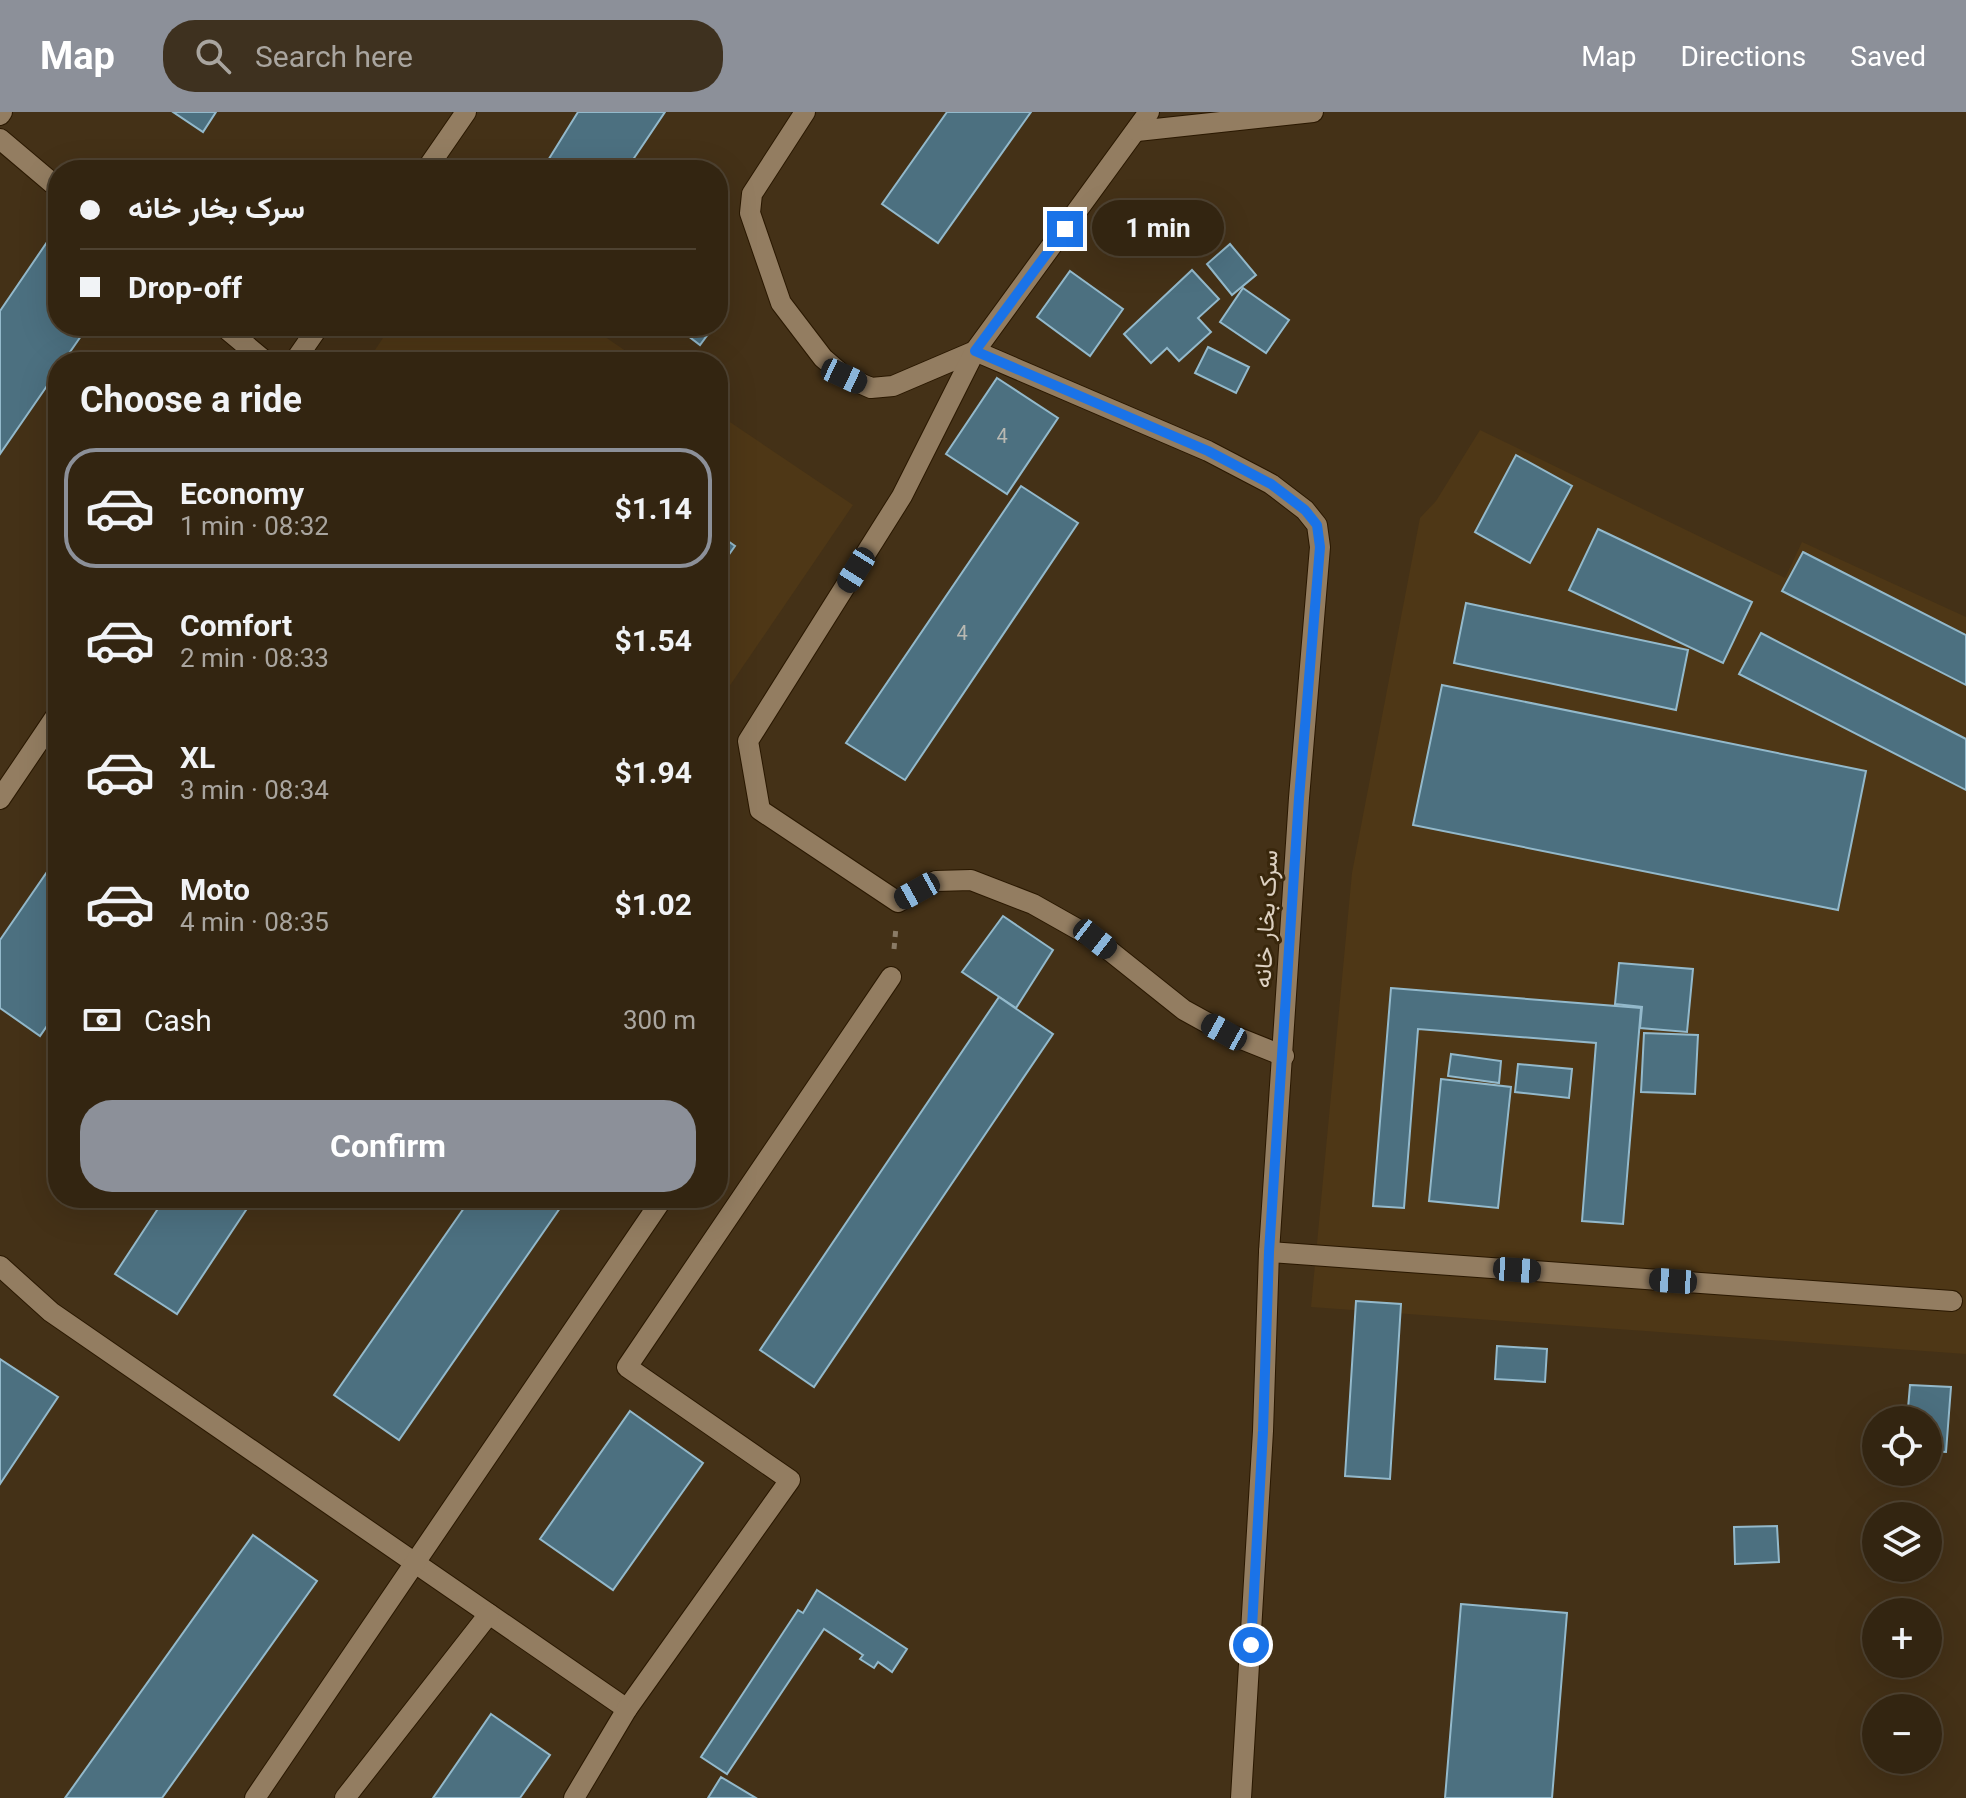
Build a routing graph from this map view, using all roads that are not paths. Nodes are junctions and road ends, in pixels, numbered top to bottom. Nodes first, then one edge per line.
1 (466, 112) edge
2 (805, 112) edge
3 (1149, 112) edge
4 (1313, 112) edge
5 (1137, 131) junction
6 (0, 139) edge
7 (433, 160) edge
8 (48, 180) edge
9 (235, 336) edge
10 (975, 351) junction
11 (254, 352) edge
12 (48, 728) edge
13 (0, 799) edge
14 (891, 977) road end
15 (1284, 1056) junction
16 (656, 1208) edge
17 (1269, 1252) junction
18 (0, 1266) edge
19 (1952, 1301) dead end
20 (415, 1563) junction
21 (489, 1614) junction
22 (627, 1709) junction
23 (255, 1798) edge
24 (345, 1798) edge
25 (574, 1798) edge
26 (1241, 1798) edge

1 - 7 street
2 - 10 street
3 - 5 street
4 - 5 street
5 - 10 street
6 - 8 street
9 - 11 street
10 - 15 street, سرک بخار خانه
10 - 15 street
12 - 13 street
14 - 22 street
15 - 17 street, سرک بخار خانه
16 - 20 street
17 - 19 street
17 - 26 street, سرک بخار خانه
18 - 20 street
20 - 21 street
20 - 23 street
21 - 22 street
21 - 24 street
22 - 25 street

